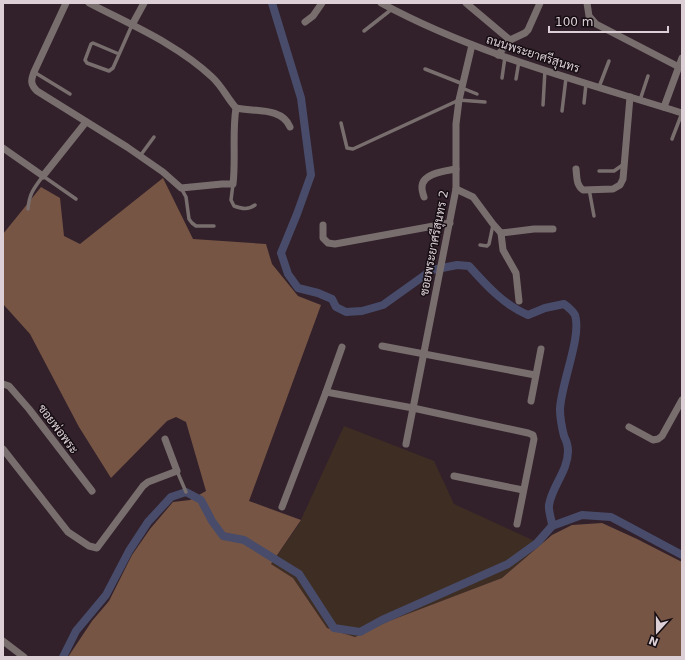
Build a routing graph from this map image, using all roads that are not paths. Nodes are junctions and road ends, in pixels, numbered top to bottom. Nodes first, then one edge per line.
1 (66, 3) edge
2 (89, 3) edge
3 (144, 3) edge
4 (322, 3) edge
5 (381, 3) edge
6 (466, 3) edge
7 (540, 3) edge
8 (587, 3) edge
9 (392, 9) junction
10 (305, 22) dead end
11 (132, 25) junction
12 (364, 31) dead end
13 (510, 40) junction
14 (472, 45) junction
15 (119, 54) junction
16 (501, 56) junction
17 (682, 58) edge
18 (519, 61) junction
19 (609, 61) dead end
20 (679, 67) junction
21 (425, 68) dead end
22 (545, 70) junction
23 (34, 72) junction
24 (566, 76) junction
25 (648, 76) dead end
26 (502, 78) dead end
27 (516, 79) dead end
28 (586, 83) junction
29 (463, 86) junction
30 (599, 87) junction
31 (70, 94) dead end
32 (478, 94) dead end
33 (630, 97) junction
34 (460, 100) junction
35 (640, 100) junction
36 (485, 102) dead end
37 (584, 103) dead end
38 (542, 105) dead end
39 (664, 107) junction
40 (236, 108) junction
41 (562, 111) dead end
42 (682, 113) edge
43 (86, 122) junction
44 (341, 123) dead end
45 (290, 127) dead end
46 (154, 137) dead end
47 (672, 139) dead end
48 (3, 148) edge
49 (140, 156) junction
50 (624, 163) junction
51 (456, 169) junction
52 (576, 169) dead end
53 (599, 171) dead end
54 (43, 176) junction
55 (234, 184) junction
56 (181, 188) junction
57 (456, 189) junction
58 (588, 189) junction
59 (424, 197) dead end
60 (76, 200) dead end
61 (255, 205) dead end
62 (28, 209) dead end
63 (594, 216) dead end
64 (450, 223) junction
65 (493, 224) junction
66 (323, 225) dead end
67 (214, 226) dead end
68 (553, 229) dead end
69 (501, 233) junction
70 (480, 245) dead end
71 (519, 301) dead end
72 (382, 346) dead end
73 (342, 348) dead end
74 (541, 349) dead end
75 (424, 354) junction
76 (535, 375) junction
77 (3, 384) edge
78 (326, 392) junction
79 (682, 400) edge
80 (530, 401) dead end
81 (413, 408) junction
82 (629, 426) dead end
83 (165, 439) dead end
84 (406, 444) dead end
85 (3, 448) edge
86 (177, 471) junction
87 (454, 476) dead end
88 (523, 490) junction
89 (92, 492) dead end
90 (186, 492) dead end
91 (282, 507) dead end
92 (518, 524) dead end
93 (3, 642) edge
94 (24, 657) edge

1 - 23 street
2 - 11 street
3 - 11 street
4 - 10 street
5 - 9 street, ถนนพระยาศรีสุนทร
6 - 13 street
7 - 13 street
8 - 20 street
9 - 12 lane
9 - 14 street, ถนนพระยาศรีสุนทร
11 - 15 lane
11 - 40 street
13 - 16 street
14 - 16 street, ถนนพระยาศรีสุนทร
14 - 29 street, ซอยพระยาศรีสุนทร 2
15 - 15 lane
16 - 18 street, ถนนพระยาศรีสุนทร
16 - 26 lane
17 - 20 street
18 - 22 street, ถนนพระยาศรีสุนทร
18 - 27 lane
19 - 30 lane
20 - 39 street
21 - 29 lane
22 - 24 street, ถนนพระยาศรีสุนทร
22 - 38 lane
23 - 31 lane
23 - 43 street
24 - 28 street, ถนนพระยาศรีสุนทร
24 - 41 lane
25 - 35 lane
28 - 30 street, ถนนพระยาศรีสุนทร
28 - 37 lane
29 - 32 lane
29 - 34 street, ซอยพระยาศรีสุนทร 2
30 - 33 street, ถนนพระยาศรีสุนทร
33 - 35 street, ถนนพระยาศรีสุนทร
33 - 50 street
34 - 36 lane
34 - 44 lane
34 - 51 street, ซอยพระยาศรีสุนทร 2
35 - 39 street, ถนนพระยาศรีสุนทร
39 - 42 street, ถนนพระยาศรีสุนทร
40 - 45 street
40 - 55 street
42 - 47 lane
43 - 49 street
43 - 54 street
46 - 49 lane
48 - 54 street
49 - 56 street
50 - 53 lane
50 - 58 street
51 - 57 street, ซอยพระยาศรีสุนทร 2
51 - 59 street
52 - 58 street
54 - 60 lane
54 - 62 lane
55 - 56 street
55 - 61 lane
56 - 67 lane
57 - 64 street, ซอยพระยาศรีสุนทร 2
57 - 65 street
58 - 63 lane
64 - 66 street
64 - 75 street, ซอยพระยาศรีสุนทร 2
65 - 69 street
65 - 70 lane
68 - 69 street
69 - 71 street
72 - 75 street
73 - 78 street
74 - 76 street
75 - 76 street
75 - 81 street, ซอยพระยาศรีสุนทร 2
76 - 80 street
77 - 89 street, ซอยพ่อพระ
78 - 81 street
78 - 91 street
79 - 82 street
81 - 84 street, ซอยพระยาศรีสุนทร 2
81 - 88 street
83 - 86 street
85 - 86 street
86 - 90 lane
87 - 88 street
88 - 92 street
93 - 94 street

